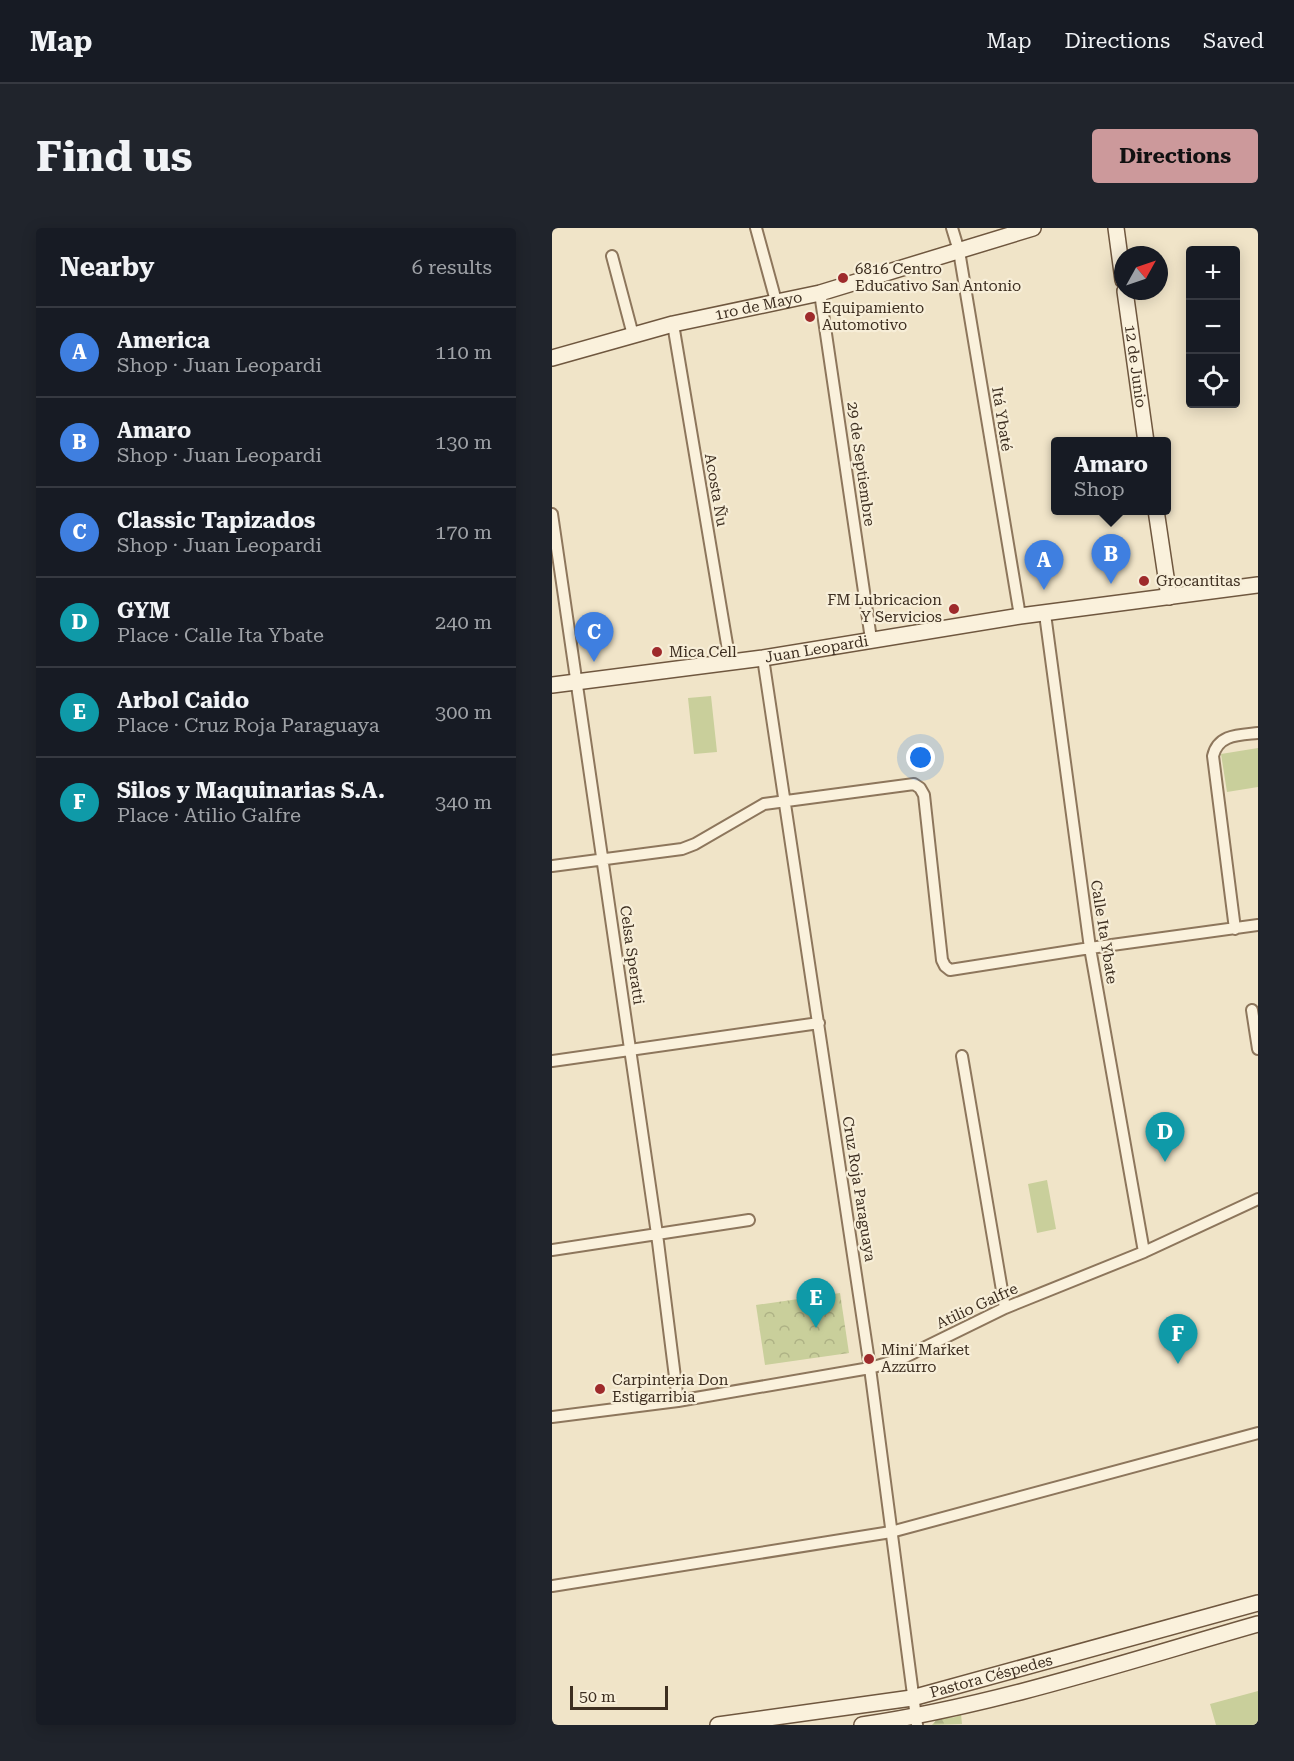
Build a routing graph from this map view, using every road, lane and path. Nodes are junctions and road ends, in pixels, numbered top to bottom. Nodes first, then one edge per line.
1 (756, 228) edge
2 (952, 228) edge
3 (1033, 228) edge
4 (1116, 228) edge
5 (1118, 246) edge
6 (959, 251) junction
7 (612, 256) dead end
8 (820, 293) junction
9 (1126, 300) edge
10 (776, 301) junction
11 (673, 324) junction
12 (633, 335) junction
13 (552, 358) edge
14 (1145, 437) edge
15 (552, 514) edge
16 (1157, 515) edge
17 (1258, 585) edge
18 (1168, 597) junction
19 (1045, 614) junction
20 (1020, 616) junction
21 (871, 639) junction
22 (763, 658) junction
23 (730, 662) junction
24 (576, 681) junction
25 (552, 685) edge
26 (1258, 733) edge
27 (784, 801) junction
28 (602, 858) junction
29 (552, 866) edge
30 (1258, 925) edge
31 (1234, 929) junction
32 (1090, 948) junction
33 (1252, 1010) dead end
34 (819, 1023) junction
35 (631, 1050) junction
36 (1258, 1050) edge
37 (962, 1056) dead end
38 (552, 1061) edge
39 (1258, 1199) edge
40 (749, 1220) dead end
41 (657, 1234) junction
42 (552, 1250) edge
43 (1144, 1252) junction
44 (1005, 1308) junction
45 (870, 1368) junction
46 (678, 1401) junction
47 (552, 1417) edge
48 (1258, 1433) edge
49 (891, 1532) junction
50 (552, 1586) edge
51 (1258, 1603) edge
52 (1258, 1624) edge
53 (912, 1698) junction
54 (916, 1721) edge
55 (718, 1725) edge
56 (862, 1725) edge

1 - 10 street
2 - 6 street, Itá Ybaté
3 - 6 main road, 1ro de Mayo
4 - 5 main road
6 - 8 main road, 1ro de Mayo
6 - 20 street, Itá Ybaté
7 - 12 street
8 - 10 main road, 1ro de Mayo
8 - 21 street, 29 de Septiembre
9 - 14 main road, 12 de Junio
10 - 11 main road, 1ro de Mayo
11 - 12 main road, 1ro de Mayo
11 - 23 street, Acosta Ñu
12 - 13 main road, 1ro de Mayo
15 - 24 street, Celsa Speratti
16 - 18 main road
17 - 18 main road, Juan Leopardi
18 - 19 main road, Juan Leopardi
19 - 20 main road, Juan Leopardi
19 - 32 street, Calle Ita Ybate
20 - 21 main road, Juan Leopardi
21 - 22 main road, Juan Leopardi
22 - 23 main road, Juan Leopardi
22 - 27 street, Cruz Roja Paraguaya
23 - 24 main road, Juan Leopardi
24 - 25 main road, Juan Leopardi
24 - 28 street, Celsa Speratti
26 - 31 street
27 - 28 street
27 - 32 street
27 - 34 street, Cruz Roja Paraguaya
28 - 29 street
28 - 35 street, Celsa Speratti
30 - 31 street
31 - 32 street
32 - 43 street, Calle Ita Ybate
33 - 36 street
34 - 35 street
34 - 45 street, Cruz Roja Paraguaya
35 - 38 street
35 - 41 street, Celsa Speratti
37 - 44 street
39 - 43 street, Atilio Galfre
40 - 41 street
41 - 42 street
41 - 46 street, Celsa Speratti
43 - 44 street, Atilio Galfre
44 - 45 street, Atilio Galfre
45 - 46 street, Atilio Galfre
45 - 49 street, Cruz Roja Paraguaya
46 - 47 street, Atilio Galfre
48 - 49 street
49 - 50 street
49 - 53 street, Cruz Roja Paraguaya
51 - 53 main road, Pastora Céspedes
52 - 54 main road, Pastora Céspedes
53 - 54 street, Cruz Roja Paraguaya
53 - 55 main road, Pastora Céspedes
54 - 56 main road, Pastora Céspedes

